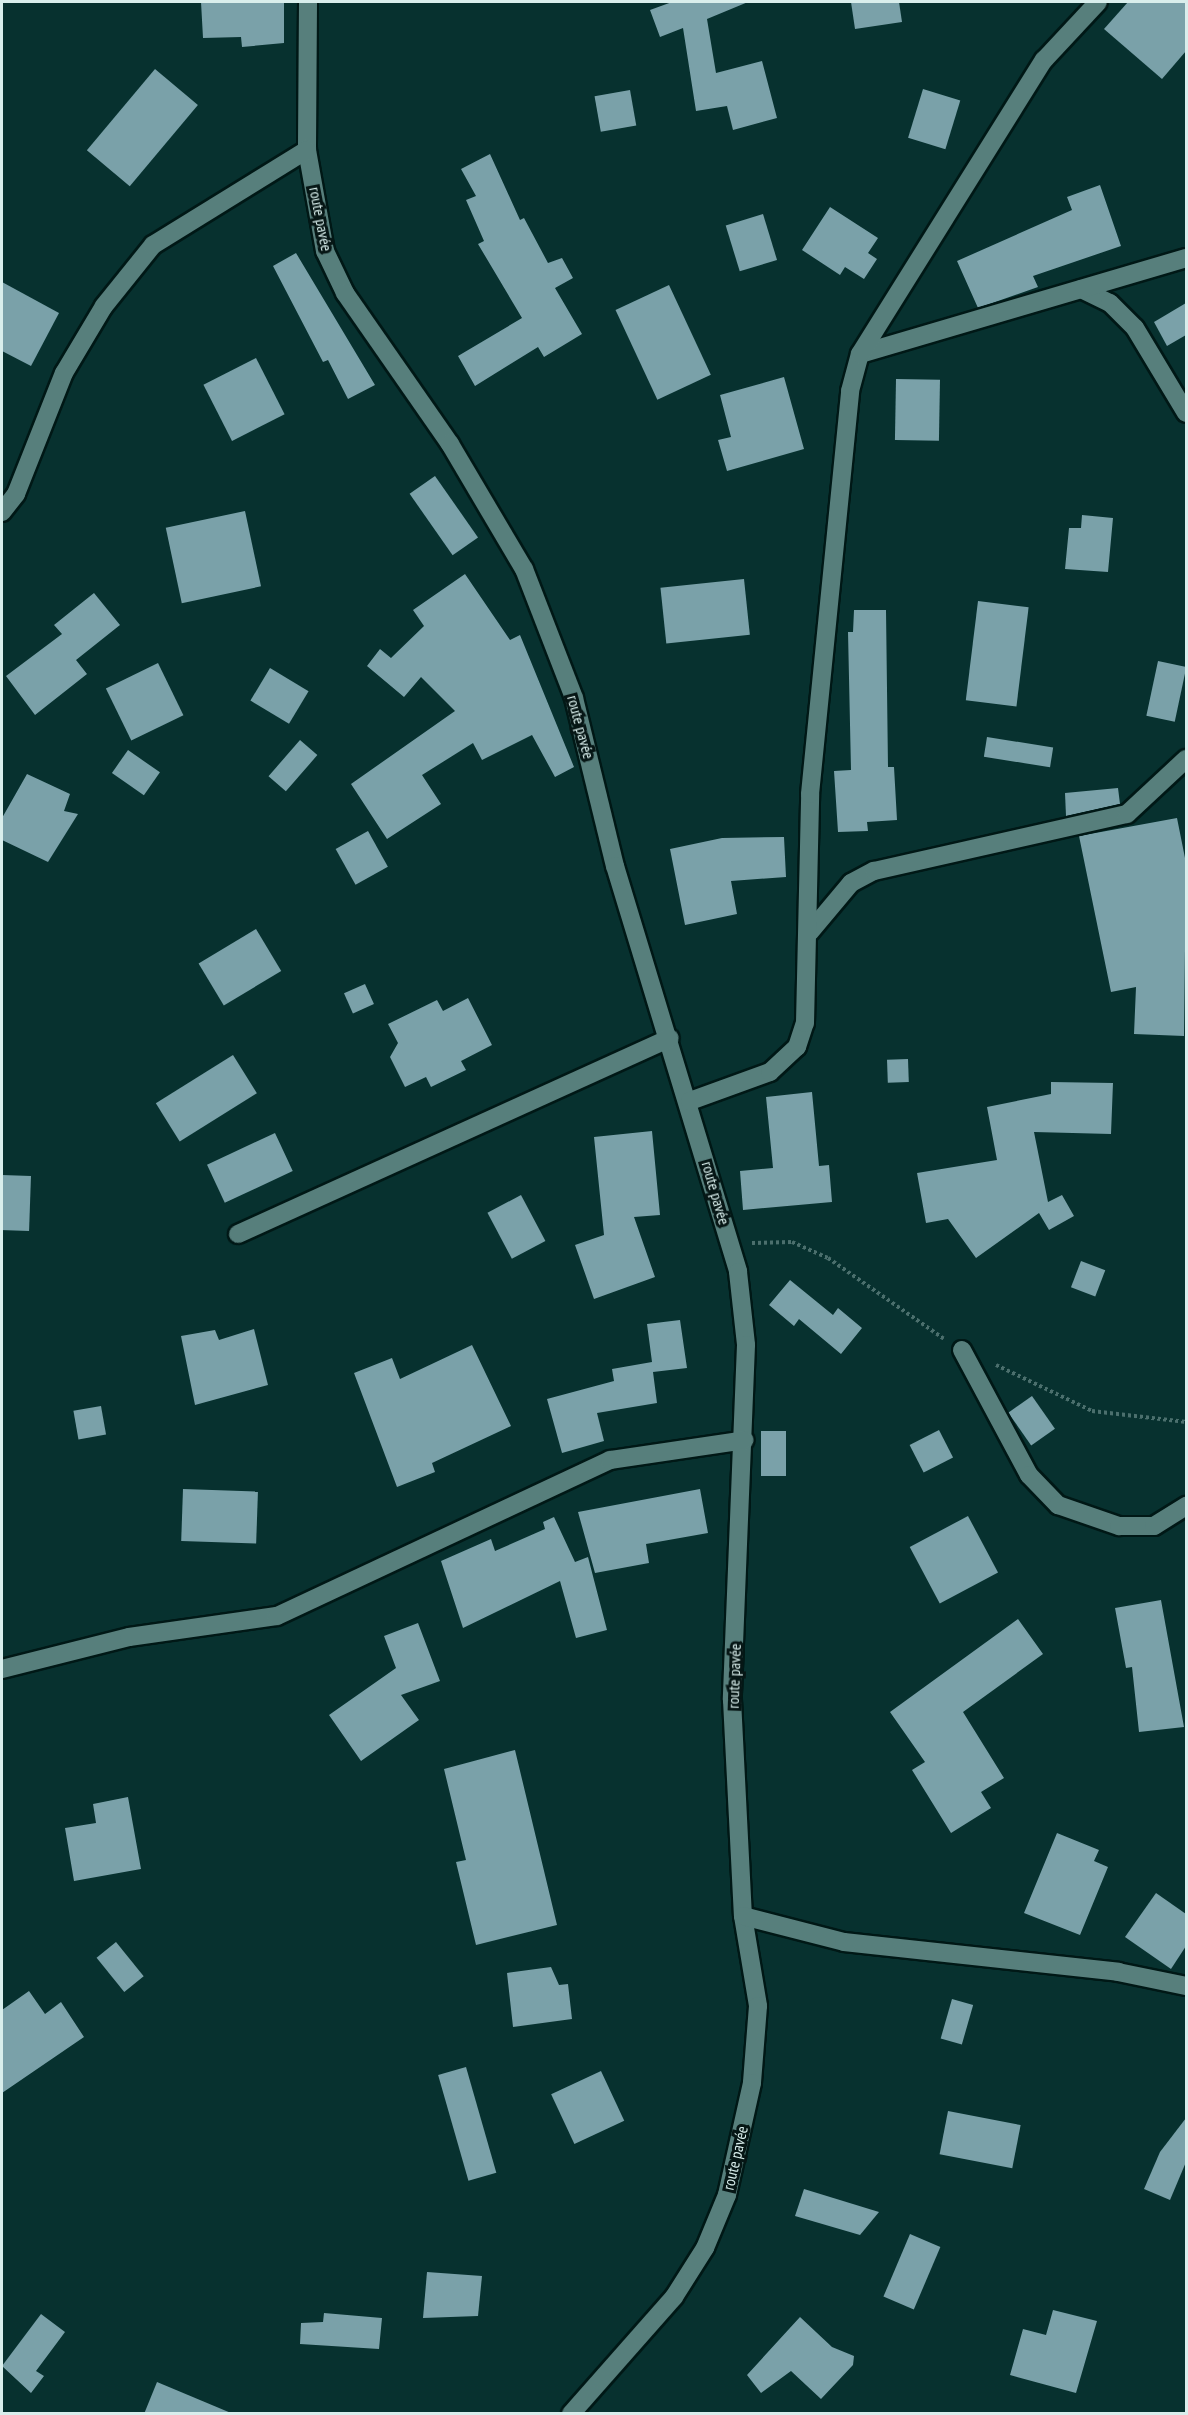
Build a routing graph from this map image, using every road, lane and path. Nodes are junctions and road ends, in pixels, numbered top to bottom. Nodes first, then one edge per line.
1 (308, 2) edge
2 (1098, 2) edge
3 (308, 150) junction
4 (1186, 258) edge
5 (1081, 289) junction
6 (860, 354) junction
7 (1186, 413) edge
8 (2, 512) edge
9 (1186, 759) edge
10 (810, 932) junction
11 (670, 1038) junction
12 (690, 1101) junction
13 (238, 1234) dead end
14 (962, 1350) dead end
15 (745, 1440) junction
16 (1186, 1506) edge
17 (2, 1669) edge
18 (743, 1916) junction
19 (1186, 1986) edge
20 (571, 2414) edge

1 - 3 street, route pavée
2 - 6 street
3 - 8 street
3 - 11 street, route pavée
4 - 5 street
5 - 6 street
5 - 7 street
6 - 10 street
9 - 10 street
10 - 12 street
11 - 12 street, route pavée
11 - 13 street
12 - 15 street, route pavée
14 - 16 street
15 - 17 street
15 - 18 street, route pavée
18 - 19 street
18 - 20 street, route pavée

